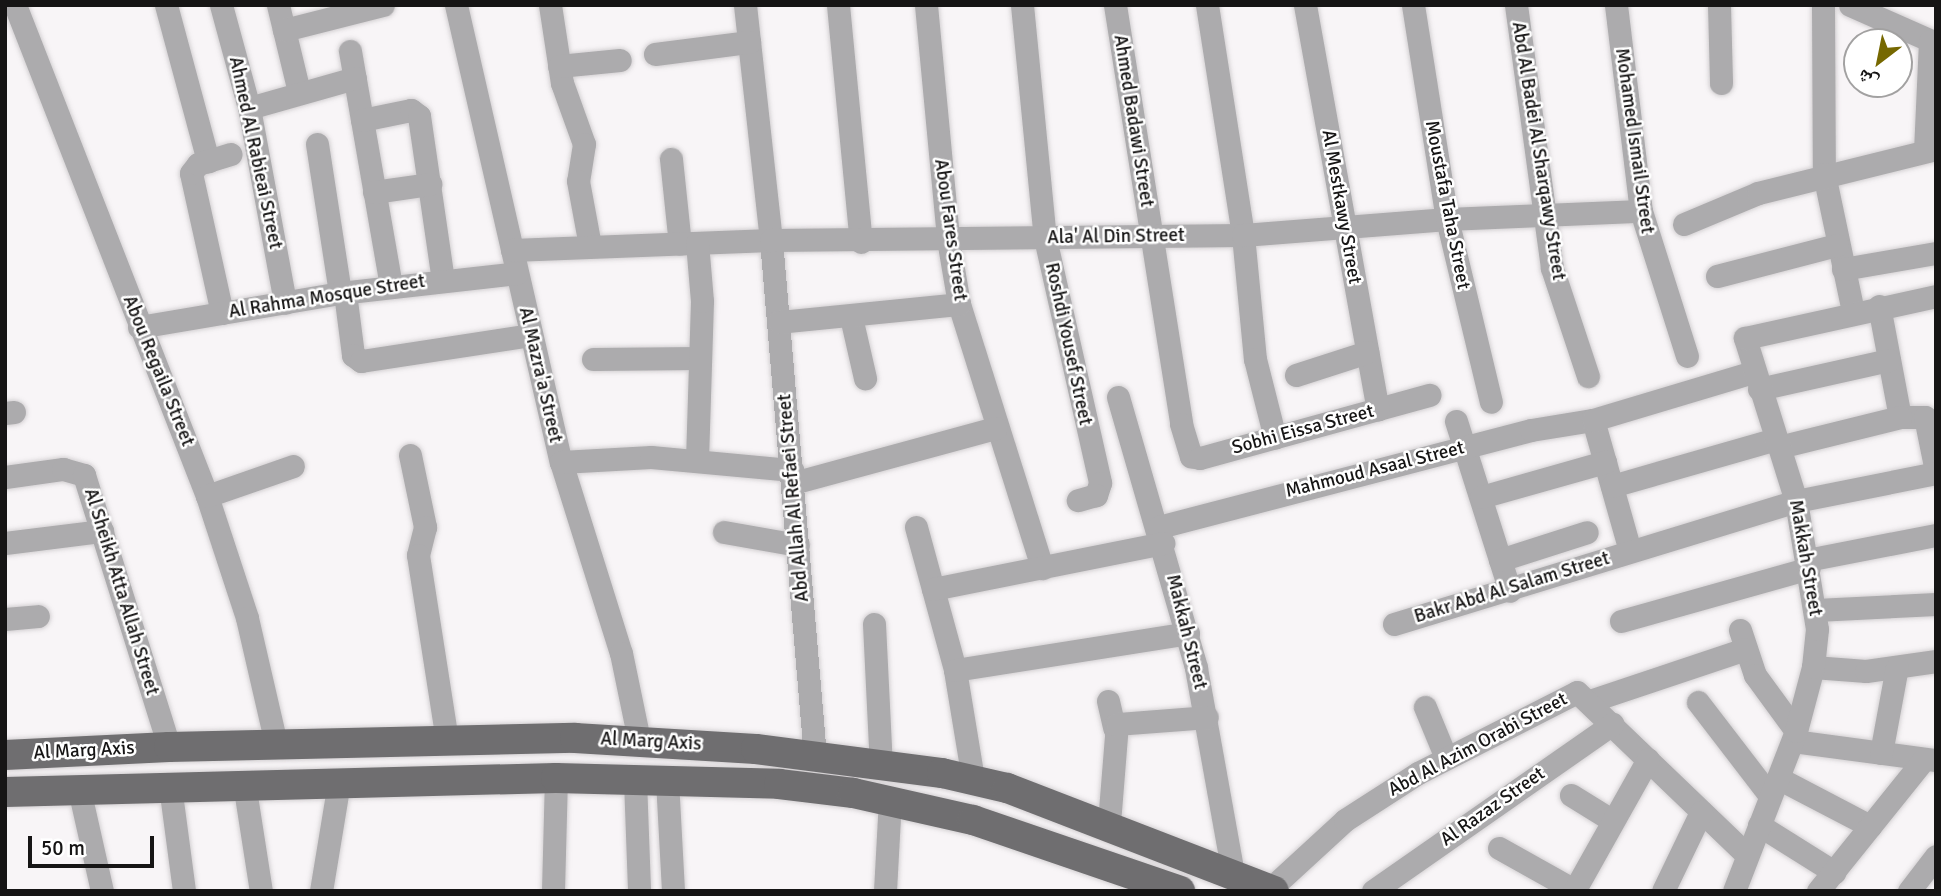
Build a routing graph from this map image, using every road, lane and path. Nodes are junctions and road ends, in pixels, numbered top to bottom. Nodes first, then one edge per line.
1 (15, 5) edge
2 (166, 5) edge
3 (221, 5) edge
4 (278, 5) edge
5 (383, 5) edge
6 (456, 5) edge
7 (550, 5) edge
8 (745, 5) edge
9 (838, 5) edge
10 (926, 5) edge
11 (1021, 5) edge
12 (1115, 5) edge
13 (1208, 5) edge
14 (1304, 5) edge
15 (1413, 5) edge
16 (1516, 5) edge
17 (1616, 5) edge
18 (1719, 5) edge
19 (1824, 5) edge
20 (1850, 5) edge
21 (284, 30) junction
22 (748, 42) junction
23 (1933, 42) edge
24 (350, 51) dead end
25 (655, 54) dead end
26 (620, 60) dead end
27 (559, 66) junction
28 (355, 78) junction
29 (1721, 83) dead end
30 (299, 92) junction
31 (249, 108) junction
32 (362, 120) junction
33 (317, 144) dead end
34 (1930, 150) edge
35 (231, 155) dead end
36 (671, 159) dead end
37 (208, 161) junction
38 (1824, 174) junction
39 (430, 184) junction
40 (374, 192) junction
41 (1641, 211) junction
42 (1546, 215) junction
43 (1447, 219) junction
44 (1684, 225) dead end
45 (1344, 226) junction
46 (1243, 234) junction
47 (1152, 237) junction
48 (1045, 238) junction
49 (771, 240) junction
50 (947, 240) junction
51 (861, 242) junction
52 (689, 244) junction
53 (1837, 245) junction
54 (590, 246) junction
55 (1936, 253) edge
56 (514, 262) junction
57 (1843, 269) junction
58 (1717, 276) dead end
59 (443, 280) junction
60 (391, 286) junction
61 (342, 293) junction
62 (1936, 296) edge
63 (285, 303) junction
64 (959, 304) junction
65 (1879, 306) junction
66 (1853, 312) junction
67 (222, 313) junction
68 (851, 317) junction
69 (779, 322) junction
70 (139, 327) junction
71 (530, 335) junction
72 (1367, 352) junction
73 (1687, 356) dead end
74 (700, 358) junction
75 (593, 359) dead end
76 (1889, 360) junction
77 (1296, 375) dead end
78 (1588, 376) dead end
79 (865, 378) dead end
80 (1756, 381) junction
81 (1429, 395) dead end
82 (1118, 397) dead end
83 (1491, 402) dead end
84 (1378, 409) junction
85 (1900, 417) junction
86 (1456, 421) dead end
87 (1593, 421) junction
88 (996, 428) junction
89 (1275, 438) junction
90 (1186, 443) joint
91 (1777, 443) junction
92 (1463, 448) junction
93 (410, 455) dead end
94 (697, 460) junction
95 (561, 462) junction
96 (1605, 462) junction
97 (293, 466) dead end
98 (1936, 472) edge
99 (5, 477) edge
100 (792, 477) junction
101 (1612, 486) junction
102 (207, 496) junction
103 (1481, 497) junction
104 (1078, 500) dead end
105 (1796, 500) junction
106 (916, 527) dead end
107 (102, 531) junction
108 (724, 532) dead end
109 (1587, 532) dead end
110 (1161, 535) junction
111 (1936, 535) edge
112 (5, 543) edge
113 (798, 545) junction
114 (1630, 551) junction
115 (1500, 560) junction
116 (1808, 564) junction
117 (1042, 568) junction
118 (933, 589) junction
119 (1510, 591) junction
120 (1936, 604) edge
121 (1816, 610) junction
122 (38, 616) dead end
123 (5, 619) edge
124 (1621, 621) dead end
125 (874, 624) dead end
126 (1394, 624) dead end
127 (1188, 633) junction
128 (1936, 661) edge
129 (1813, 667) junction
130 (1897, 667) junction
131 (955, 670) junction
132 (1108, 701) dead end
133 (1590, 701) junction
134 (1698, 702) dead end
135 (1425, 707) dead end
136 (1207, 717) junction
137 (1612, 724) junction
138 (1114, 728) junction
139 (1795, 736) junction
140 (447, 740) junction
141 (639, 740) junction
142 (276, 744) junction
143 (169, 747) junction
144 (1881, 753) junction
145 (5, 755) edge
146 (815, 756) junction
147 (1446, 758) junction
148 (1648, 759) junction
149 (1930, 760) edge
150 (881, 765) junction
151 (556, 778) junction
152 (635, 779) junction
153 (972, 779) junction
154 (667, 780) junction
155 (338, 782) junction
156 (244, 783) junction
157 (170, 786) junction
158 (1774, 787) junction
159 (79, 789) junction
160 (5, 792) edge
161 (1571, 795) dead end
162 (890, 800) junction
163 (1701, 813) junction
164 (1613, 821) junction
165 (1109, 823) junction
166 (1759, 825) junction
167 (1870, 826) junction
168 (1499, 848) dead end
169 (1747, 855) junction
170 (1936, 856) edge
171 (1834, 872) junction
172 (1233, 873) junction
173 (1742, 888) edge
174 (1272, 890) edge
175 (102, 891) edge
176 (184, 891) edge
177 (261, 891) edge
178 (321, 891) edge
179 (552, 891) edge
180 (639, 891) edge
181 (673, 891) edge
182 (885, 891) edge
183 (1181, 891) edge
184 (1373, 891) edge
185 (1574, 891) edge
186 (1663, 891) edge
187 (1818, 891) edge
188 (1909, 891) edge

1 - 70 street, Abou Regaila Street
2 - 37 street
3 - 31 street, Ahmed Al Rabieai Street
4 - 21 street
5 - 21 street
6 - 56 street, Al Mazra'a Street
7 - 27 street
8 - 22 street, Abd Allah Al Refaei Street
9 - 51 street
10 - 50 street, Abou Fares Street
11 - 48 street, Roshdi Yousef Street
12 - 47 street, Ahmed Badawi Street
13 - 46 street
14 - 45 street, Al Mestkawy Street
15 - 43 street, Moustafa Taha Street
16 - 42 street, Abd Al Badei Al Sharqawy Street
17 - 41 street, Mohamed Ismail Street
18 - 29 street
19 - 38 street
20 - 23 street
21 - 30 street
22 - 25 street
22 - 49 street, Abd Allah Al Refaei Street
23 - 34 street
24 - 28 street
26 - 27 street
27 - 54 street
28 - 30 street
28 - 32 street
30 - 31 street
31 - 63 street, Ahmed Al Rabieai Street
32 - 39 street
32 - 40 street
33 - 61 street
34 - 38 street
35 - 37 street
36 - 52 street
37 - 67 street
38 - 44 street
38 - 53 street
39 - 40 street
39 - 59 street
40 - 60 street
41 - 42 street, Ala' Al Din Street
41 - 73 street, Mohamed Ismail Street
42 - 43 street, Ala' Al Din Street
42 - 78 street, Abd Al Badei Al Sharqawy Street
43 - 45 street, Ala' Al Din Street
43 - 83 street, Moustafa Taha Street
45 - 46 street, Ala' Al Din Street
45 - 72 street, Al Mestkawy Street
46 - 47 street, Ala' Al Din Street
46 - 89 street
47 - 48 street, Ala' Al Din Street
47 - 90 street, Ahmed Badawi Street
48 - 50 street, Ala' Al Din Street
48 - 104 street, Roshdi Yousef Street
49 - 51 street, Ala' Al Din Street
49 - 52 street, Ala' Al Din Street
49 - 69 street, Abd Allah Al Refaei Street
50 - 51 street, Ala' Al Din Street
50 - 64 street, Abou Fares Street
52 - 54 street, Ala' Al Din Street
52 - 74 street
53 - 57 street
53 - 58 street
54 - 56 street, Ala' Al Din Street
55 - 57 street
56 - 59 street, Al Rahma Mosque Street
56 - 71 street, Al Mazra'a Street
57 - 66 street
59 - 60 street, Al Rahma Mosque Street
60 - 61 street, Al Rahma Mosque Street
61 - 63 street, Al Rahma Mosque Street
61 - 71 street
62 - 65 street
63 - 67 street, Al Rahma Mosque Street
64 - 68 street
64 - 88 street, Abou Fares Street
65 - 66 street
65 - 76 street
66 - 80 street, Makkah Street
67 - 70 street, Al Rahma Mosque Street
68 - 69 street
68 - 79 street
69 - 100 street, Abd Allah Al Refaei Street
70 - 102 street, Abou Regaila Street
71 - 95 street, Al Mazra'a Street
72 - 77 street
72 - 84 street, Al Mestkawy Street
74 - 75 street
74 - 94 street
76 - 80 street, Mahmoud Asaal Street
76 - 85 street
80 - 87 street, Mahmoud Asaal Street
80 - 91 street, Makkah Street
81 - 84 street, Sobhi Eissa Street
82 - 110 street, Makkah Street
84 - 89 street, Sobhi Eissa Street
85 - 91 street
85 - 98 street
86 - 92 street
87 - 92 street, Mahmoud Asaal Street
87 - 96 street
88 - 100 street
88 - 117 street, Abou Fares Street
89 - 90 street, Sobhi Eissa Street
91 - 101 street
91 - 105 street, Makkah Street
92 - 103 street
92 - 110 street, Mahmoud Asaal Street
93 - 140 street
94 - 95 street
94 - 100 street
95 - 141 street, Al Mazra'a Street
96 - 101 street
96 - 103 street
97 - 102 street
98 - 105 street, Bakr Abd Al Salam Street
99 - 107 street, Al Sheikh Atta Allah Street
100 - 113 street, Abd Allah Al Refaei Street
101 - 114 street
102 - 142 street, Abou Regaila Street
103 - 115 street
105 - 114 street, Bakr Abd Al Salam Street
105 - 116 street, Makkah Street
106 - 118 street
107 - 112 street
107 - 143 street, Al Sheikh Atta Allah Street
108 - 113 street
109 - 115 street
110 - 117 street, Mahmoud Asaal Street
110 - 127 street, Makkah Street
111 - 116 street
113 - 146 street, Abd Allah Al Refaei Street
114 - 119 street, Bakr Abd Al Salam Street
115 - 119 street
116 - 121 street, Makkah Street
116 - 124 street
117 - 118 street, Mahmoud Asaal Street
118 - 131 street
119 - 126 street, Bakr Abd Al Salam Street
120 - 121 street
121 - 129 street, Makkah Street
122 - 123 street
125 - 150 street
127 - 131 street
127 - 136 street, Makkah Street
128 - 130 street
129 - 130 street
129 - 139 street, Makkah Street
130 - 144 street
131 - 153 street
132 - 138 street
133 - 137 street
133 - 139 street
133 - 147 street, Abd Al Azim Orabi Street
134 - 158 street
135 - 147 street
136 - 138 street
136 - 172 street, Makkah Street
137 - 148 street
137 - 184 street, Al Razaz Street
138 - 165 street
139 - 144 street
139 - 158 street, Makkah Street
140 - 141 main road, Al Marg Axis
140 - 142 main road, Al Marg Axis
141 - 146 main road, Al Marg Axis
142 - 143 main road, Al Marg Axis
143 - 145 main road, Al Marg Axis
144 - 149 street
146 - 150 main road, Al Marg Axis
147 - 174 street, Abd Al Azim Orabi Street
148 - 163 street
148 - 164 street
149 - 167 street
150 - 153 main road, Al Marg Axis
151 - 152 main road, Al Marg Axis
151 - 155 main road, Al Marg Axis
151 - 179 street
152 - 154 main road, Al Marg Axis
152 - 180 street
153 - 165 main road, Al Marg Axis
154 - 162 main road, Al Marg Axis
154 - 181 street
155 - 156 main road, Al Marg Axis
155 - 178 street
156 - 157 main road, Al Marg Axis
156 - 177 street
157 - 159 main road, Al Marg Axis
157 - 176 street
158 - 166 street, Makkah Street
158 - 167 street
159 - 160 main road, Al Marg Axis
159 - 175 street
161 - 164 street
162 - 182 street
162 - 183 main road, Al Marg Axis
163 - 169 street
163 - 186 street
164 - 185 street
165 - 172 main road, Al Marg Axis
166 - 169 street, Makkah Street
166 - 171 street
167 - 171 street
168 - 185 street
169 - 173 street, Makkah Street
170 - 188 street
171 - 187 street
172 - 174 main road, Al Marg Axis

